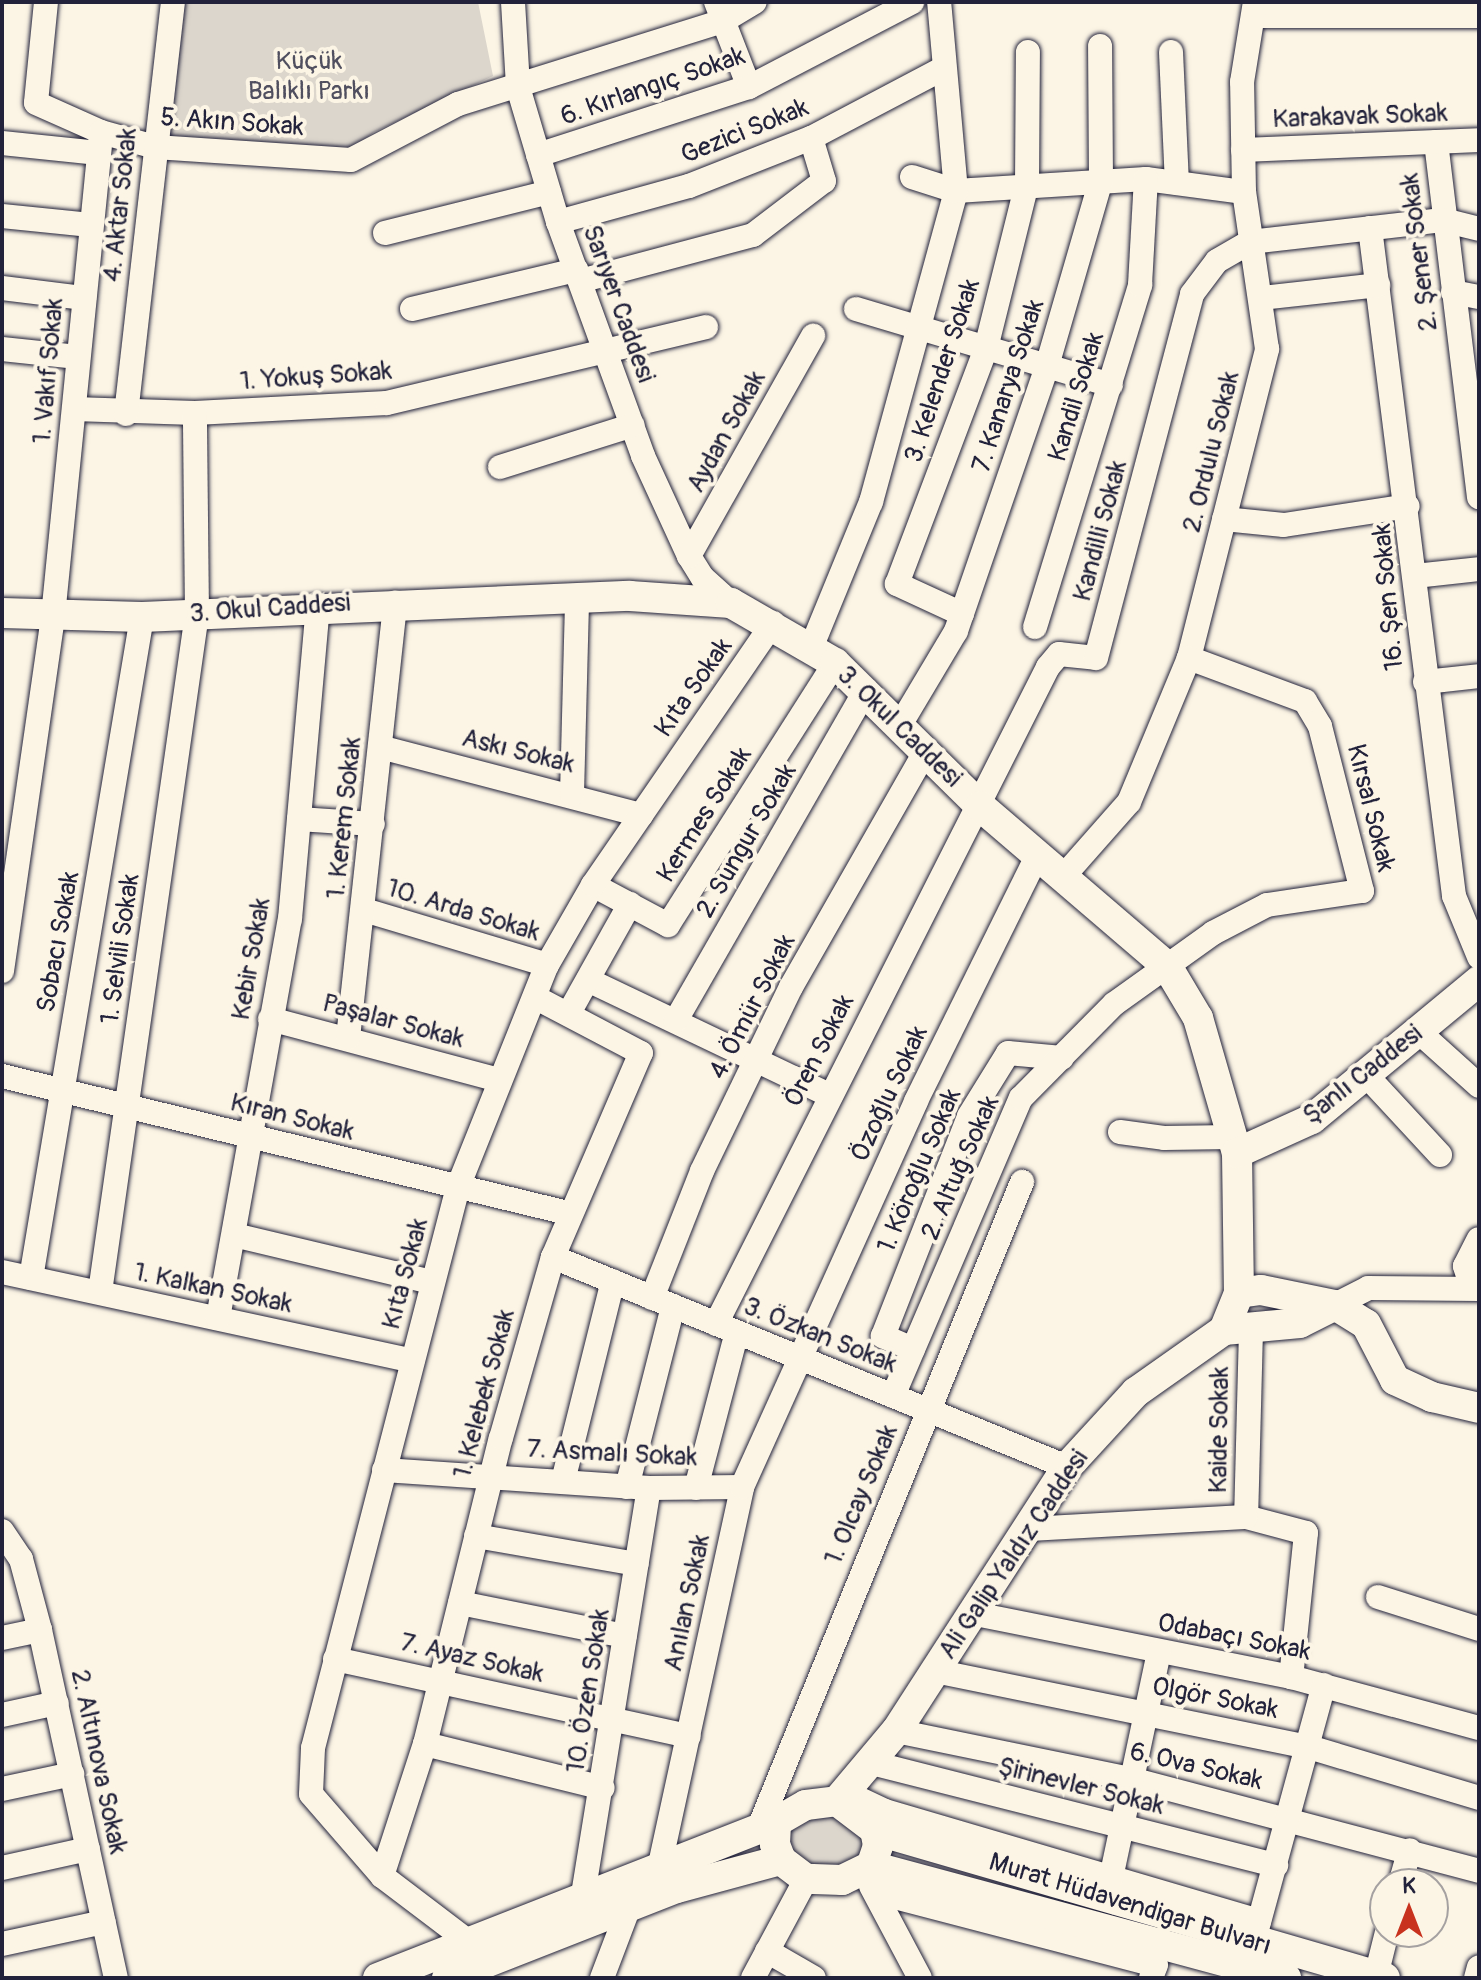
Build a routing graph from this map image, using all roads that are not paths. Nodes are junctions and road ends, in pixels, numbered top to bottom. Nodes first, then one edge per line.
1 (46, 2) edge
2 (173, 2) edge
3 (499, 2) edge
4 (513, 2) edge
5 (755, 2) edge
6 (912, 2) edge
7 (939, 2) edge
8 (1255, 9) edge
9 (720, 11) edge
10 (1479, 16) edge
11 (512, 32) junction
12 (1100, 46) dead end
13 (1028, 52) dead end
14 (1171, 52) dead end
15 (944, 68) junction
16 (518, 87) junction
17 (749, 87) junction
18 (811, 138) junction
19 (1479, 140) edge
20 (1436, 142) junction
21 (2, 143) edge
22 (99, 143) junction
23 (155, 147) junction
24 (1243, 150) junction
25 (538, 155) junction
26 (912, 177) dead end
27 (1146, 179) junction
28 (1101, 180) junction
29 (1177, 183) junction
30 (1027, 184) junction
31 (956, 191) junction
32 (549, 192) junction
33 (1244, 192) junction
34 (2, 216) edge
35 (1443, 220) junction
36 (558, 222) junction
37 (91, 225) junction
38 (1370, 228) junction
39 (1479, 229) edge
40 (385, 233) dead end
41 (1250, 242) junction
42 (578, 275) junction
43 (1378, 285) junction
44 (2, 288) edge
45 (1453, 292) junction
46 (1479, 297) edge
47 (84, 298) junction
48 (1261, 298) junction
49 (412, 309) dead end
50 (856, 309) dead end
51 (706, 327) dead end
52 (922, 329) junction
53 (813, 336) dead end
54 (986, 348) junction
55 (2, 349) edge
56 (606, 351) junction
57 (1470, 355) edge
58 (78, 357) junction
59 (1047, 366) junction
60 (1111, 385) junction
61 (74, 409) junction
62 (195, 413) junction
63 (126, 414) junction
64 (633, 425) junction
65 (500, 467) dead end
66 (1479, 497) edge
67 (1408, 506) junction
68 (1224, 519) junction
69 (689, 556) junction
70 (1479, 569) edge
71 (1415, 576) junction
72 (577, 598) junction
73 (395, 603) junction
74 (731, 603) junction
75 (318, 605) junction
76 (2, 613) edge
77 (197, 614) junction
78 (962, 614) junction
79 (53, 616) junction
80 (142, 617) junction
81 (773, 623) junction
82 (1035, 627) dead end
83 (823, 656) junction
84 (1189, 658) junction
85 (1479, 676) edge
86 (1425, 682) junction
87 (866, 690) junction
88 (900, 725) junction
89 (380, 747) junction
90 (925, 752) junction
91 (572, 794) junction
92 (980, 806) junction
93 (641, 815) junction
94 (299, 819) junction
95 (373, 824) junction
96 (1037, 856) junction
97 (1062, 878) junction
98 (593, 885) junction
99 (630, 904) junction
100 (364, 910) junction
101 (1479, 957) edge
102 (547, 965) junction
103 (1167, 966) junction
104 (2, 971) edge
105 (588, 980) junction
106 (1479, 981) edge
107 (535, 997) junction
108 (569, 1013) junction
109 (270, 1019) junction
110 (676, 1020) junction
111 (1419, 1032) junction
112 (348, 1038) junction
113 (759, 1058) junction
114 (1062, 1058) junction
115 (1366, 1075) junction
116 (2, 1076) edge
117 (500, 1080) junction
118 (1479, 1086) edge
119 (62, 1091) junction
120 (829, 1095) junction
121 (126, 1106) junction
122 (1120, 1132) dead end
123 (251, 1137) junction
124 (1235, 1145) junction
125 (1440, 1155) dead end
126 (1022, 1182) dead end
127 (458, 1187) junction
128 (568, 1213) junction
129 (234, 1235) junction
130 (1479, 1239) edge
131 (553, 1257) junction
132 (2, 1272) edge
133 (31, 1278) junction
134 (613, 1281) junction
135 (432, 1282) junction
136 (1476, 1288) edge
137 (100, 1292) junction
138 (1239, 1293) junction
139 (663, 1302) junction
140 (1335, 1305) junction
141 (218, 1318) junction
142 (727, 1328) junction
143 (1237, 1330) junction
144 (913, 1349) junction
145 (799, 1358) junction
146 (412, 1361) junction
147 (893, 1396) junction
148 (1479, 1408) edge
149 (928, 1411) junction
150 (1067, 1467) junction
151 (384, 1470) junction
152 (492, 1475) junction
153 (563, 1481) junction
154 (742, 1487) junction
155 (638, 1488) junction
156 (696, 1488) junction
157 (1246, 1517) junction
158 (1028, 1529) junction
159 (2, 1531) edge
160 (476, 1536) junction
161 (12, 1561) edge
162 (637, 1564) junction
163 (1378, 1597) dead end
164 (460, 1603) junction
165 (976, 1614) junction
166 (1479, 1629) edge
167 (40, 1630) junction
168 (625, 1636) junction
169 (2, 1638) edge
170 (1159, 1652) junction
171 (335, 1659) junction
172 (935, 1671) junction
173 (1291, 1677) junction
174 (441, 1679) junction
175 (1324, 1685) junction
176 (57, 1703) junction
177 (1149, 1714) junction
178 (2, 1715) edge
179 (613, 1720) junction
180 (1479, 1728) edge
181 (896, 1731) junction
182 (689, 1736) junction
183 (425, 1744) junction
184 (1309, 1747) junction
185 (872, 1763) junction
186 (72, 1774) junction
187 (1135, 1780) junction
188 (603, 1788) junction
189 (2, 1789) edge
190 (841, 1797) junction
191 (1479, 1798) edge
192 (1291, 1818) junction
193 (767, 1826) junction
194 (1124, 1827) junction
195 (875, 1830) junction
196 (88, 1849) junction
197 (1410, 1850) junction
198 (781, 1860) junction
199 (1276, 1865) junction
200 (2, 1868) edge
201 (1405, 1868) edge
202 (659, 1869) junction
203 (1479, 1871) edge
204 (382, 1876) junction
205 (870, 1877) junction
206 (1111, 1878) junction
207 (806, 1879) junction
208 (582, 1901) junction
209 (629, 1907) junction
210 (104, 1922) junction
211 (469, 1942) junction
212 (2, 1944) edge
213 (1385, 1948) edge
214 (767, 1951) junction
215 (1249, 1952) edge
216 (1479, 1967) edge
217 (1153, 1972) edge
218 (1380, 1977) edge
219 (116, 1978) edge
220 (378, 1978) edge
221 (447, 1978) edge
222 (602, 1978) edge
223 (753, 1978) edge
224 (814, 1978) edge
225 (920, 1978) edge
226 (1286, 1978) edge
227 (1476, 1978) edge

1 - 22 street, 5. Akın Sokak
2 - 23 street, 4. Aktar Sokak
3 - 11 street
4 - 11 street, Sarıyer Caddesi
5 - 9 street, 5. Akın Sokak
6 - 17 street, 6. Kırlangıç Sokak
7 - 15 street
8 - 10 street
8 - 24 street, 2. Ordulu Sokak
9 - 16 street, 5. Akın Sokak
9 - 17 street
11 - 16 street, Sarıyer Caddesi
12 - 28 street, 7. Kanarya Sokak
13 - 30 street, 3. Kelender Sokak
14 - 29 street
15 - 18 street, Gezici Sokak
15 - 31 street
16 - 23 street, 5. Akın Sokak
16 - 25 street, Sarıyer Caddesi
17 - 25 street, 6. Kırlangıç Sokak
18 - 36 street, Gezici Sokak
18 - 42 street
19 - 20 street, Karakavak Sokak
20 - 24 street, Karakavak Sokak
20 - 35 street, 2. Şener Sokak
21 - 22 street
22 - 23 street, 5. Akın Sokak
22 - 37 street, 1. Vakıf Sokak
23 - 63 street, 4. Aktar Sokak
24 - 33 street, 2. Ordulu Sokak
25 - 32 street, Sarıyer Caddesi
26 - 31 street
27 - 28 street
27 - 29 street
27 - 60 street, Kandil Sokak
28 - 30 street
28 - 59 street, 7. Kanarya Sokak
29 - 33 street
30 - 31 street
30 - 54 street, 3. Kelender Sokak
31 - 52 street
32 - 36 street, Sarıyer Caddesi
32 - 40 street
33 - 41 street, 2. Ordulu Sokak
34 - 37 street
35 - 38 street
35 - 39 street
35 - 45 street, 2. Şener Sokak
36 - 42 street, Sarıyer Caddesi
37 - 47 street, 1. Vakıf Sokak
38 - 41 street
38 - 43 street, 16. Şen Sokak
41 - 48 street, 2. Ordulu Sokak
41 - 92 street, Kandilli Sokak
42 - 49 street
42 - 56 street, Sarıyer Caddesi
43 - 48 street
43 - 67 street, 16. Şen Sokak
44 - 47 street
45 - 46 street
45 - 57 street, 2. Şener Sokak
47 - 58 street, 1. Vakıf Sokak
48 - 68 street, 2. Ordulu Sokak
50 - 52 street
51 - 56 street, 1. Yokuş Sokak
52 - 54 street
52 - 83 street
53 - 69 street, Aydan Sokak
54 - 59 street
54 - 78 street, 3. Kelender Sokak
55 - 58 street
56 - 62 street, 1. Yokuş Sokak
56 - 64 street, Sarıyer Caddesi
57 - 66 street, 2. Şener Sokak
58 - 61 street, 1. Vakıf Sokak
59 - 60 street
59 - 78 street, 7. Kanarya Sokak
60 - 82 street, Kandil Sokak
61 - 63 street, 1. Yokuş Sokak
61 - 79 street, 1. Vakıf Sokak
62 - 63 street, 1. Yokuş Sokak
62 - 77 street, 1. Selvili Sokak
64 - 65 street
64 - 69 street, Sarıyer Caddesi
67 - 68 street
67 - 71 street, 16. Şen Sokak
68 - 84 street, 2. Ordulu Sokak
69 - 74 street, Sarıyer Caddesi
70 - 71 street
71 - 86 street, 16. Şen Sokak
72 - 73 main road, 3. Okul Caddesi
72 - 74 main road, 3. Okul Caddesi
72 - 91 street
73 - 75 main road, 3. Okul Caddesi
73 - 89 street, 1. Kerem Sokak
74 - 81 main road, 3. Okul Caddesi
75 - 77 main road, 3. Okul Caddesi
75 - 94 street, Kebir Sokak
76 - 79 main road, 3. Okul Caddesi
77 - 80 main road, 3. Okul Caddesi
77 - 121 street, 1. Selvili Sokak
78 - 88 street, 7. Kanarya Sokak
79 - 80 main road, 3. Okul Caddesi
79 - 104 street, 1. Vakıf Sokak
80 - 119 street, Sobacı Sokak
81 - 83 main road, 3. Okul Caddesi
81 - 93 street, Kıta Sokak
83 - 87 main road, 3. Okul Caddesi
83 - 99 street, Kermes Sokak
84 - 97 street, 2. Ordulu Sokak
84 - 103 street, Kırsal Sokak
85 - 86 street
86 - 101 street, 16. Şen Sokak
87 - 88 main road, 3. Okul Caddesi
87 - 110 street, 2. Sungur Sokak
88 - 90 main road, 3. Okul Caddesi
89 - 91 street, Askı Sokak
89 - 95 street, 1. Kerem Sokak
90 - 92 main road, 3. Okul Caddesi
90 - 113 street, 4. Ömür Sokak
91 - 93 street, Askı Sokak
92 - 96 main road, 3. Okul Caddesi
92 - 120 street, Ören Sokak
93 - 98 street, Kıta Sokak
94 - 95 street
94 - 109 street, Kebir Sokak
95 - 100 street, 1. Kerem Sokak
96 - 97 main road, 3. Okul Caddesi
96 - 145 street, Özoğlu Sokak
97 - 103 main road, 3. Okul Caddesi
98 - 99 street, Kermes Sokak
98 - 102 street, Kıta Sokak
99 - 105 street
100 - 102 street, 10. Arda Sokak
100 - 112 street, 1. Kerem Sokak
102 - 107 street, Kıta Sokak
103 - 114 street, 2. Altuğ Sokak
103 - 124 main road, 3. Okul Caddesi
105 - 108 street
105 - 110 street
106 - 111 main road, Şanlı Caddesi
107 - 108 street, 1. Kelebek Sokak
107 - 117 street, Kıta Sokak
108 - 128 street, 1. Kelebek Sokak
109 - 112 street, Paşalar Sokak
109 - 123 street, Kebir Sokak
110 - 113 street
111 - 115 main road, Şanlı Caddesi
111 - 118 street
112 - 117 street, Paşalar Sokak
113 - 120 street
113 - 139 street, 4. Ömür Sokak
114 - 144 street, 2. Altuğ Sokak
114 - 144 street, 1. Köroğlu Sokak
115 - 124 main road, Şanlı Caddesi
115 - 125 street
116 - 119 street, Kıran Sokak
117 - 127 street, Kıta Sokak
119 - 121 street, Kıran Sokak
119 - 133 street, Sobacı Sokak
120 - 142 street, Ören Sokak
121 - 123 street, Kıran Sokak
121 - 137 street, 1. Selvili Sokak
122 - 124 street
123 - 127 street, Kıran Sokak
123 - 129 street, Kebir Sokak
124 - 138 main road, 3. Okul Caddesi
126 - 149 street, 1. Olcay Sokak
127 - 128 street, Kıran Sokak
127 - 135 street, Kıta Sokak
128 - 131 street, 1. Kelebek Sokak
129 - 135 street
129 - 141 street, Kebir Sokak
130 - 136 street
131 - 134 street, 3. Özkan Sokak
131 - 152 street, 1. Kelebek Sokak
132 - 133 street, 1. Kalkan Sokak
133 - 137 street, 1. Kalkan Sokak
134 - 139 street, 3. Özkan Sokak
134 - 153 street
135 - 146 street, Kıta Sokak
136 - 140 street
137 - 141 street, 1. Kalkan Sokak
138 - 140 main road
138 - 143 main road
139 - 142 street, 3. Özkan Sokak
139 - 155 street, 4. Ömür Sokak
140 - 143 main road
140 - 148 main road
141 - 146 street, 1. Kalkan Sokak
142 - 145 street, 3. Özkan Sokak
142 - 156 street, Ören Sokak
143 - 150 main road, Ali Galip Yaldız Caddesi
143 - 157 street, Kaide Sokak
144 - 147 street, 2. Altuğ Sokak
145 - 147 street, 3. Özkan Sokak
145 - 154 street, Anılan Sokak
146 - 151 street, Kıta Sokak
147 - 149 street, 3. Özkan Sokak
149 - 150 street, 3. Özkan Sokak
149 - 193 street, 1. Olcay Sokak
150 - 158 main road, Ali Galip Yaldız Caddesi
151 - 152 street, 7. Asmalı Sokak
151 - 171 street, Kıta Sokak
152 - 153 street, 7. Asmalı Sokak
152 - 160 street, 1. Kelebek Sokak
153 - 155 street, 7. Asmalı Sokak
154 - 156 street, 7. Asmalı Sokak
154 - 182 street, Anılan Sokak
155 - 156 street, 7. Asmalı Sokak
155 - 162 street, 10. Özen Sokak
157 - 158 street
157 - 173 street, Kaide Sokak
158 - 165 main road, Ali Galip Yaldız Caddesi
159 - 161 street, 2. Altınova Sokak
160 - 162 street
160 - 164 street, 1. Kelebek Sokak
161 - 167 street, 2. Altınova Sokak
162 - 168 street, 10. Özen Sokak
163 - 166 street
164 - 168 street
164 - 174 street, 1. Kelebek Sokak
165 - 170 street, Odabaçı Sokak
165 - 172 main road, Ali Galip Yaldız Caddesi
167 - 169 street
167 - 176 street, 2. Altınova Sokak
168 - 179 street, 10. Özen Sokak
170 - 173 street, Odabaçı Sokak
170 - 177 street
171 - 174 street, 7. Ayaz Sokak
171 - 204 street, Kıta Sokak
172 - 177 street, Olgör Sokak
172 - 181 main road, Ali Galip Yaldız Caddesi
173 - 175 street, Odabaçı Sokak
174 - 179 street, 7. Ayaz Sokak
174 - 183 street, 1. Kelebek Sokak
175 - 180 street, Odabaçı Sokak
175 - 184 street
176 - 178 street
176 - 186 street, 2. Altınova Sokak
177 - 184 street, Olgör Sokak
177 - 187 street
179 - 182 street, 7. Ayaz Sokak
179 - 188 street, 10. Özen Sokak
181 - 185 main road, Ali Galip Yaldız Caddesi
181 - 187 street, 6. Ova Sokak
182 - 202 street, Anılan Sokak
183 - 188 street
183 - 204 street, 1. Kelebek Sokak
184 - 191 street, Olgör Sokak
184 - 192 street
185 - 190 main road, Ali Galip Yaldız Caddesi
185 - 194 street, Şirinevler Sokak
186 - 189 street
186 - 196 street, 2. Altınova Sokak
187 - 192 street, 6. Ova Sokak
187 - 194 street
188 - 208 street, 10. Özen Sokak
190 - 193 main road
190 - 195 main road
190 - 206 street
192 - 197 street, 6. Ova Sokak
192 - 199 street
193 - 198 main road
193 - 202 main road
194 - 199 street, Şirinevler Sokak
194 - 206 street
195 - 205 main road
195 - 215 main road, Murat Hüdavendigar Bulvarı
196 - 200 street
196 - 210 street, 2. Altınova Sokak
197 - 201 street
197 - 203 street, 6. Ova Sokak
198 - 207 main road
198 - 209 main road
199 - 215 street
202 - 208 main road
204 - 211 street, Kıta Sokak
205 - 207 main road
205 - 215 main road, Murat Hüdavendigar Bulvarı
205 - 217 street
205 - 225 street
206 - 215 street
207 - 214 street
208 - 211 main road
209 - 221 main road
209 - 222 street
210 - 212 street
210 - 219 street, 2. Altınova Sokak
211 - 220 main road
213 - 218 street
214 - 223 street
214 - 224 street
215 - 218 main road, Murat Hüdavendigar Bulvarı
215 - 226 main road, Murat Hüdavendigar Bulvarı
216 - 227 street

